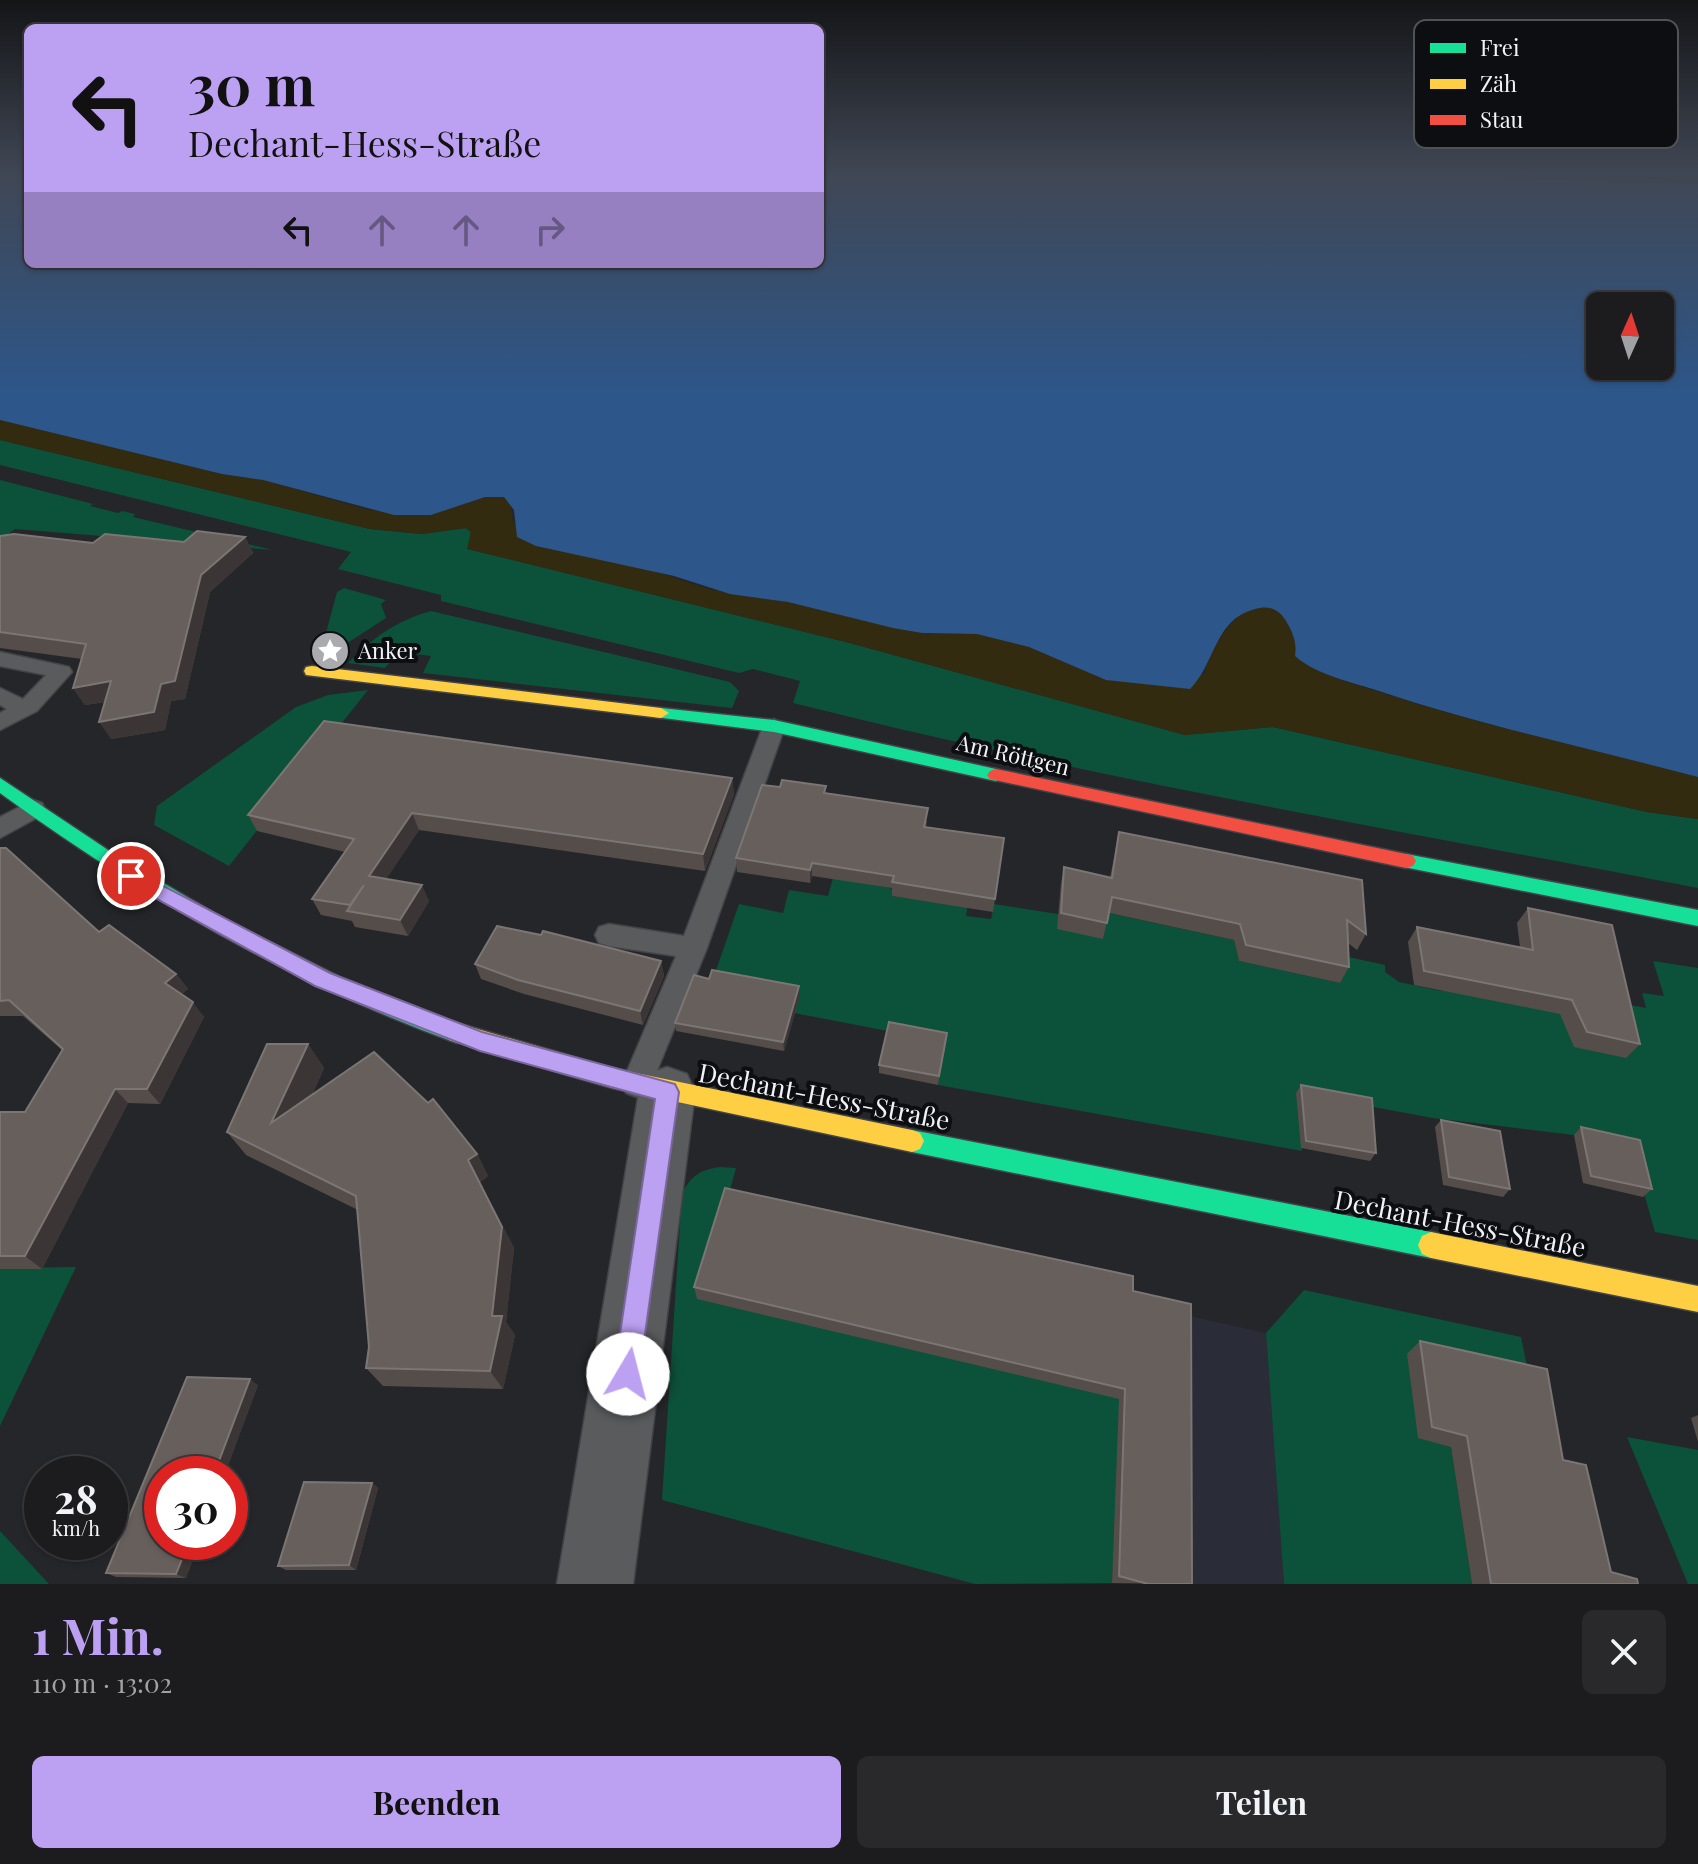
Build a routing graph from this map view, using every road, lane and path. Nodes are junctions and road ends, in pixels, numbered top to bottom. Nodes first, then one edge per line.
1 (0, 659) edge
2 (312, 671) dead end
3 (0, 695) edge
4 (24, 709) junction
5 (0, 723) edge
6 (774, 726) junction
7 (0, 784) edge
8 (33, 809) junction
9 (0, 829) edge
10 (1698, 918) edge
11 (609, 935) dead end
12 (693, 948) junction
13 (652, 1088) junction
14 (1698, 1299) edge
15 (595, 1584) edge

1 - 4 lane
2 - 6 street, Am Röttgen
3 - 4 lane
4 - 5 lane
6 - 10 street, Am Röttgen
6 - 12 lane
7 - 8 street, Dechant-Hess-Straße
8 - 9 lane
8 - 13 street, Dechant-Hess-Straße
11 - 12 lane
12 - 13 lane
13 - 14 street, Dechant-Hess-Straße
13 - 15 street

